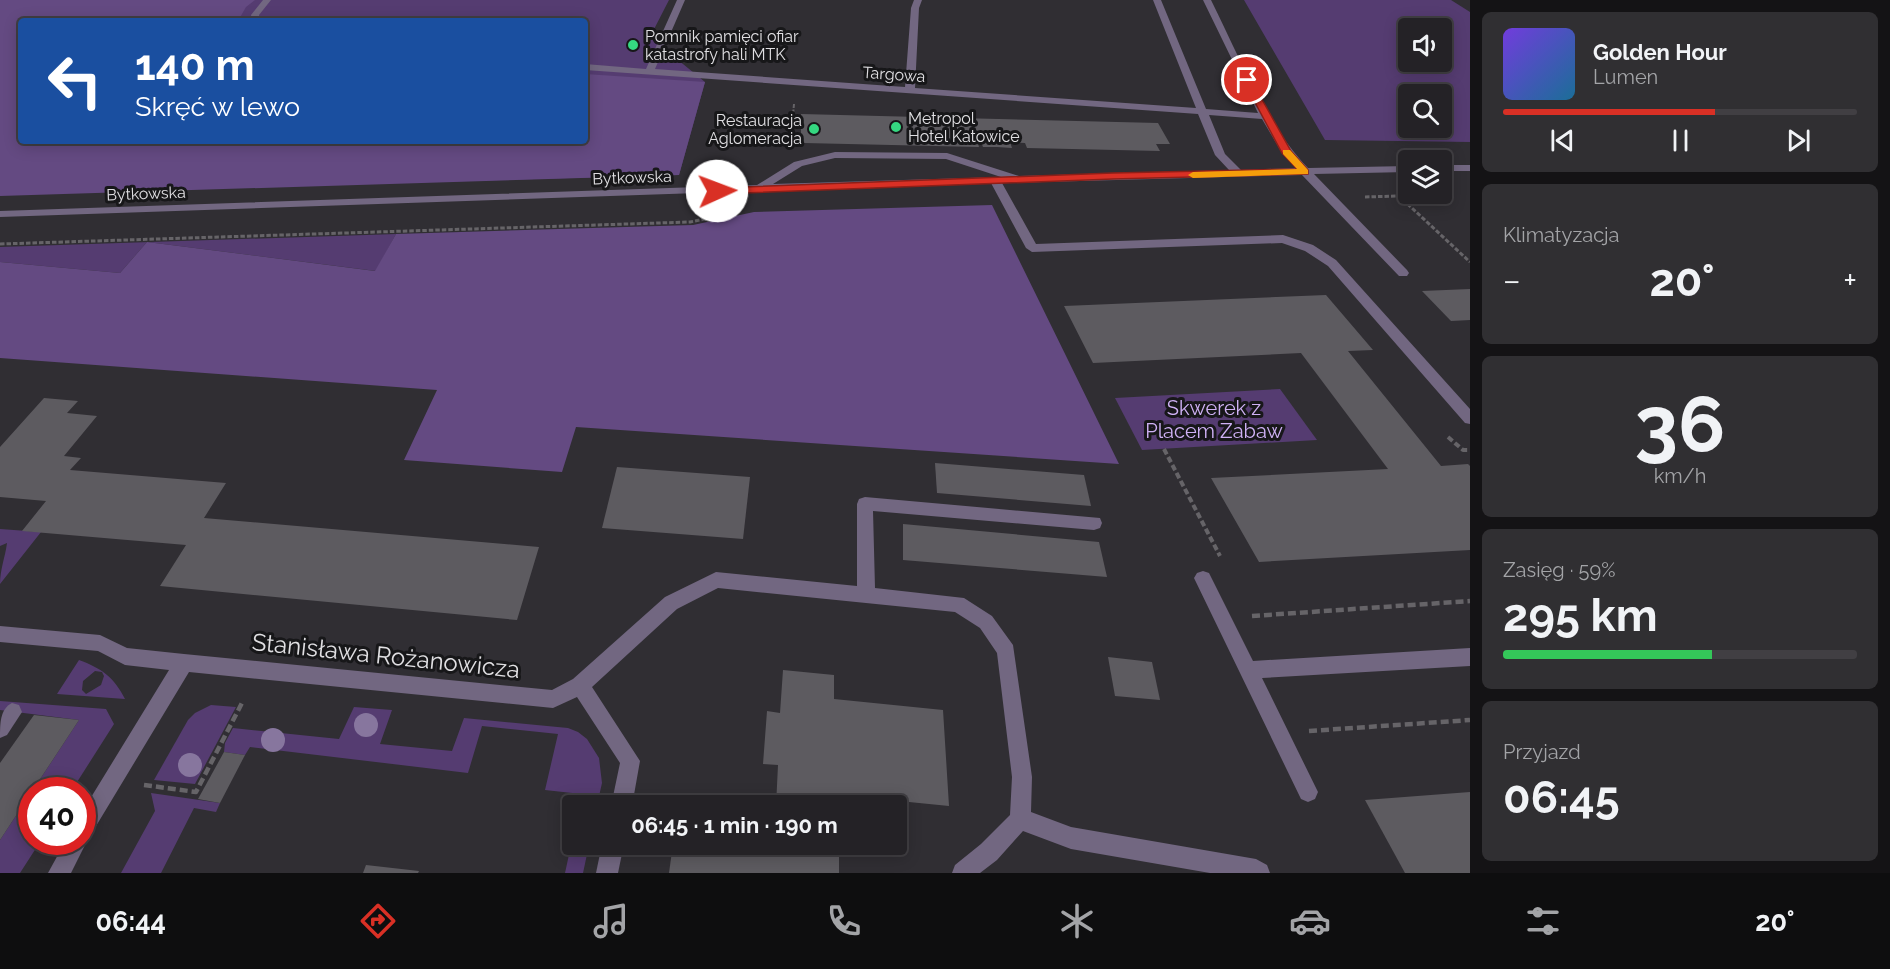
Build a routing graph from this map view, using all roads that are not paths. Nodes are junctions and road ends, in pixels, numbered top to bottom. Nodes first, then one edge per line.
1 (267, 0) edge
2 (681, 0) edge
3 (918, 0) edge
4 (1157, 0) edge
5 (1207, 0) edge
6 (256, 18) edge
7 (588, 68) edge
8 (649, 72) junction
9 (910, 90) junction
10 (1201, 111) junction
11 (1265, 116) junction
12 (1452, 168) edge
13 (1470, 168) edge
14 (1398, 169) edge
15 (1305, 172) junction
16 (1239, 174) junction
17 (1019, 179) junction
18 (995, 181) junction
19 (758, 190) junction
20 (0, 214) edge
21 (1403, 273) dead end
22 (1470, 419) edge
23 (1094, 523) dead end
24 (1203, 578) dead end
25 (866, 595) junction
26 (0, 634) edge
27 (1470, 657) edge
28 (184, 663) junction
29 (1247, 670) junction
30 (580, 685) junction
31 (12, 712) dead end
32 (0, 728) edge
33 (1308, 792) dead end
34 (623, 795) edge
35 (96, 810) edge
36 (1020, 819) junction
37 (69, 855) edge
38 (611, 855) edge
39 (58, 873) edge
40 (607, 873) edge
41 (963, 873) edge
42 (1259, 873) edge

1 - 6 street
2 - 8 street
3 - 9 street
4 - 10 street
5 - 11 street
7 - 8 street, Targowa
8 - 9 street, Targowa
9 - 10 street, Targowa
10 - 11 street, Targowa
10 - 16 street
11 - 15 street
12 - 13 street
14 - 15 street, Bytkowska
15 - 16 street, Bytkowska
15 - 21 street
16 - 17 street, Bytkowska
17 - 18 street, Bytkowska
17 - 19 street
18 - 19 street, Bytkowska
18 - 22 street
19 - 20 street, Bytkowska
23 - 25 street
24 - 29 street
25 - 30 street, Stanisława Rożanowicza
25 - 36 street, Stanisława Rożanowicza
26 - 28 street, Stanisława Rożanowicza
27 - 29 street
28 - 30 street, Stanisława Rożanowicza
28 - 35 street
29 - 33 street
30 - 34 street
31 - 32 street
36 - 41 street
36 - 42 street
37 - 39 street
38 - 40 street

